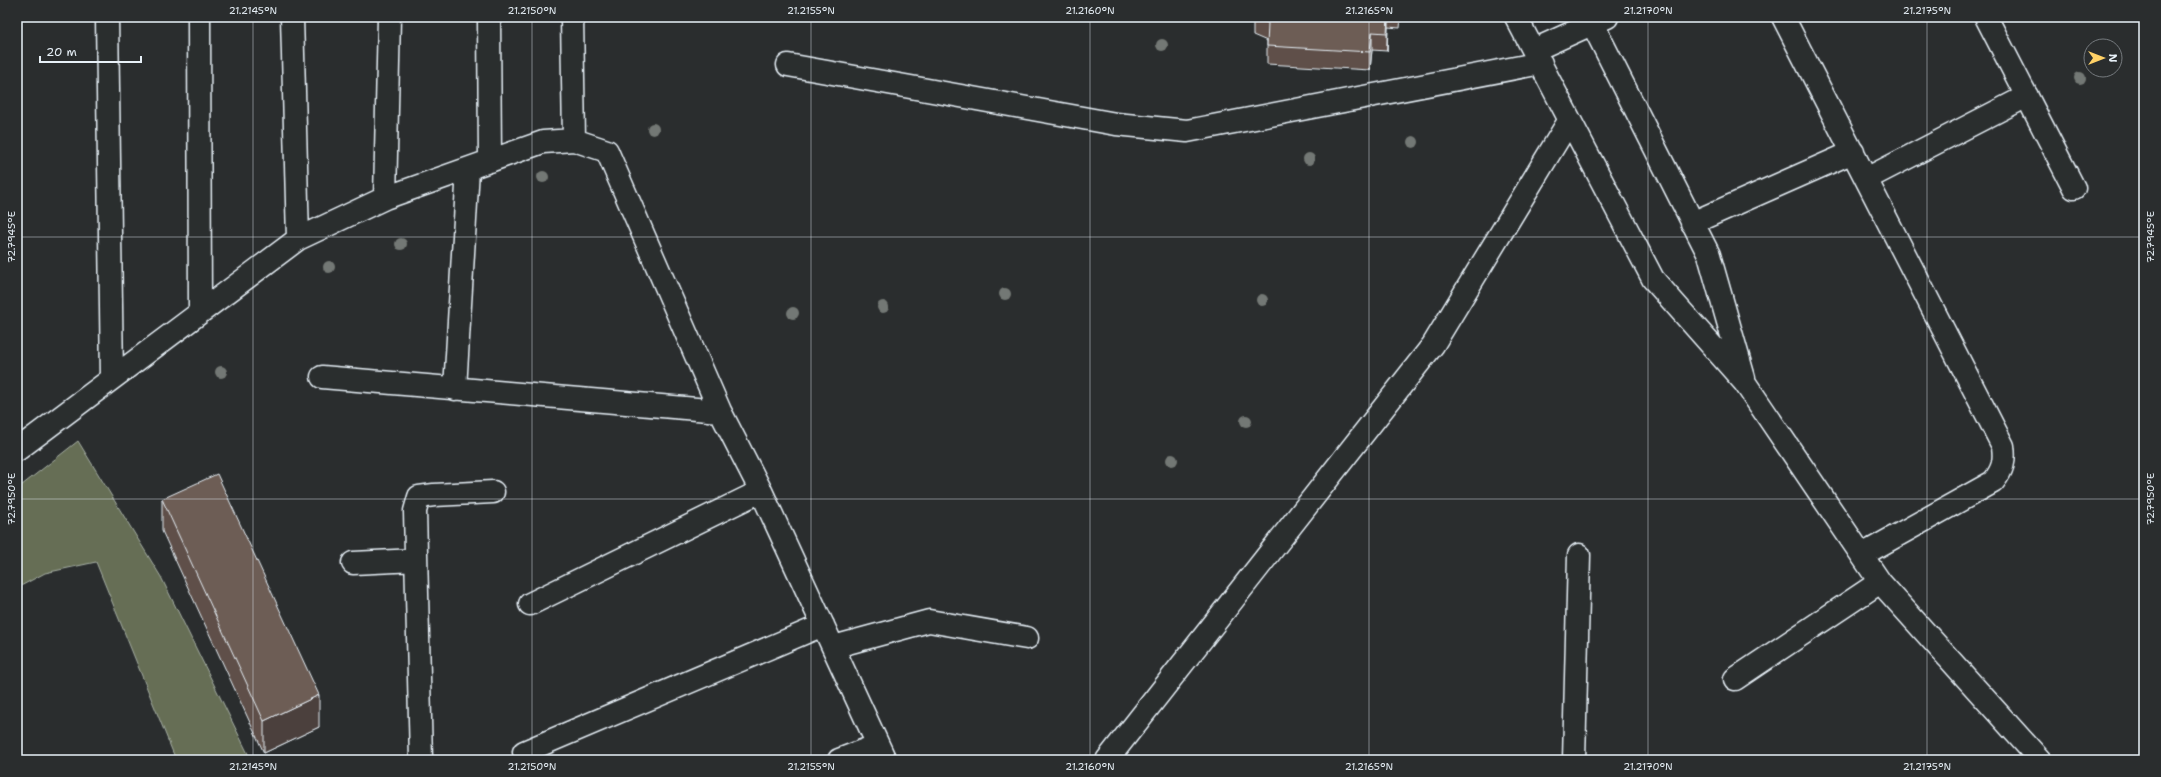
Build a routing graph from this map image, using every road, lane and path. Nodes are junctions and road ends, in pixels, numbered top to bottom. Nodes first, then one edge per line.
1 (107, 17) edge
2 (199, 17) edge
3 (292, 17) edge
4 (389, 17) edge
5 (489, 17) edge
6 (572, 17) edge
7 (1516, 17) edge
8 (1783, 17) edge
9 (1986, 17) edge
10 (1596, 19) edge
11 (1537, 57) junction
12 (788, 66) dead end
13 (2027, 96) junction
14 (1569, 122) junction
15 (574, 140) junction
16 (1853, 152) junction
17 (490, 161) junction
18 (468, 169) junction
19 (1866, 178) junction
20 (2074, 188) dead end
21 (385, 198) junction
22 (1692, 223) junction
23 (298, 239) junction
24 (200, 312) junction
25 (322, 377) dead end
26 (112, 378) junction
27 (1745, 383) junction
28 (456, 389) junction
29 (720, 411) junction
30 (17, 450) edge
31 (761, 491) junction
32 (493, 492) dead end
33 (1578, 555) dead end
34 (1862, 555) junction
35 (416, 560) junction
36 (353, 563) dead end
37 (1880, 582) junction
38 (530, 604) dead end
39 (823, 626) junction
40 (1027, 638) dead end
41 (833, 647) junction
42 (1735, 679) dead end
43 (524, 752) dead end
44 (881, 752) edge
45 (421, 760) edge
46 (839, 760) edge
47 (1107, 760) edge
48 (1574, 760) edge
49 (2040, 760) edge

1 - 26 street
2 - 24 street
3 - 23 street
4 - 21 street
5 - 17 street
6 - 15 street
7 - 11 street
8 - 16 street
9 - 13 street
10 - 11 street
10 - 22 street
11 - 12 street
11 - 14 street
13 - 19 street
13 - 20 street
14 - 27 street
14 - 47 street
15 - 17 street
15 - 29 street
16 - 19 street
16 - 22 street
17 - 18 street
18 - 21 street
18 - 28 street
19 - 34 street
21 - 23 street
22 - 27 street
23 - 24 street
24 - 26 street
25 - 28 street
26 - 30 street
27 - 34 street
28 - 29 street
29 - 31 street
31 - 38 street
31 - 39 street
32 - 35 street
33 - 48 street
34 - 37 street
35 - 36 street
35 - 45 street
37 - 42 street
37 - 49 street
39 - 41 street
39 - 43 street
40 - 41 street
41 - 44 street
44 - 46 street

